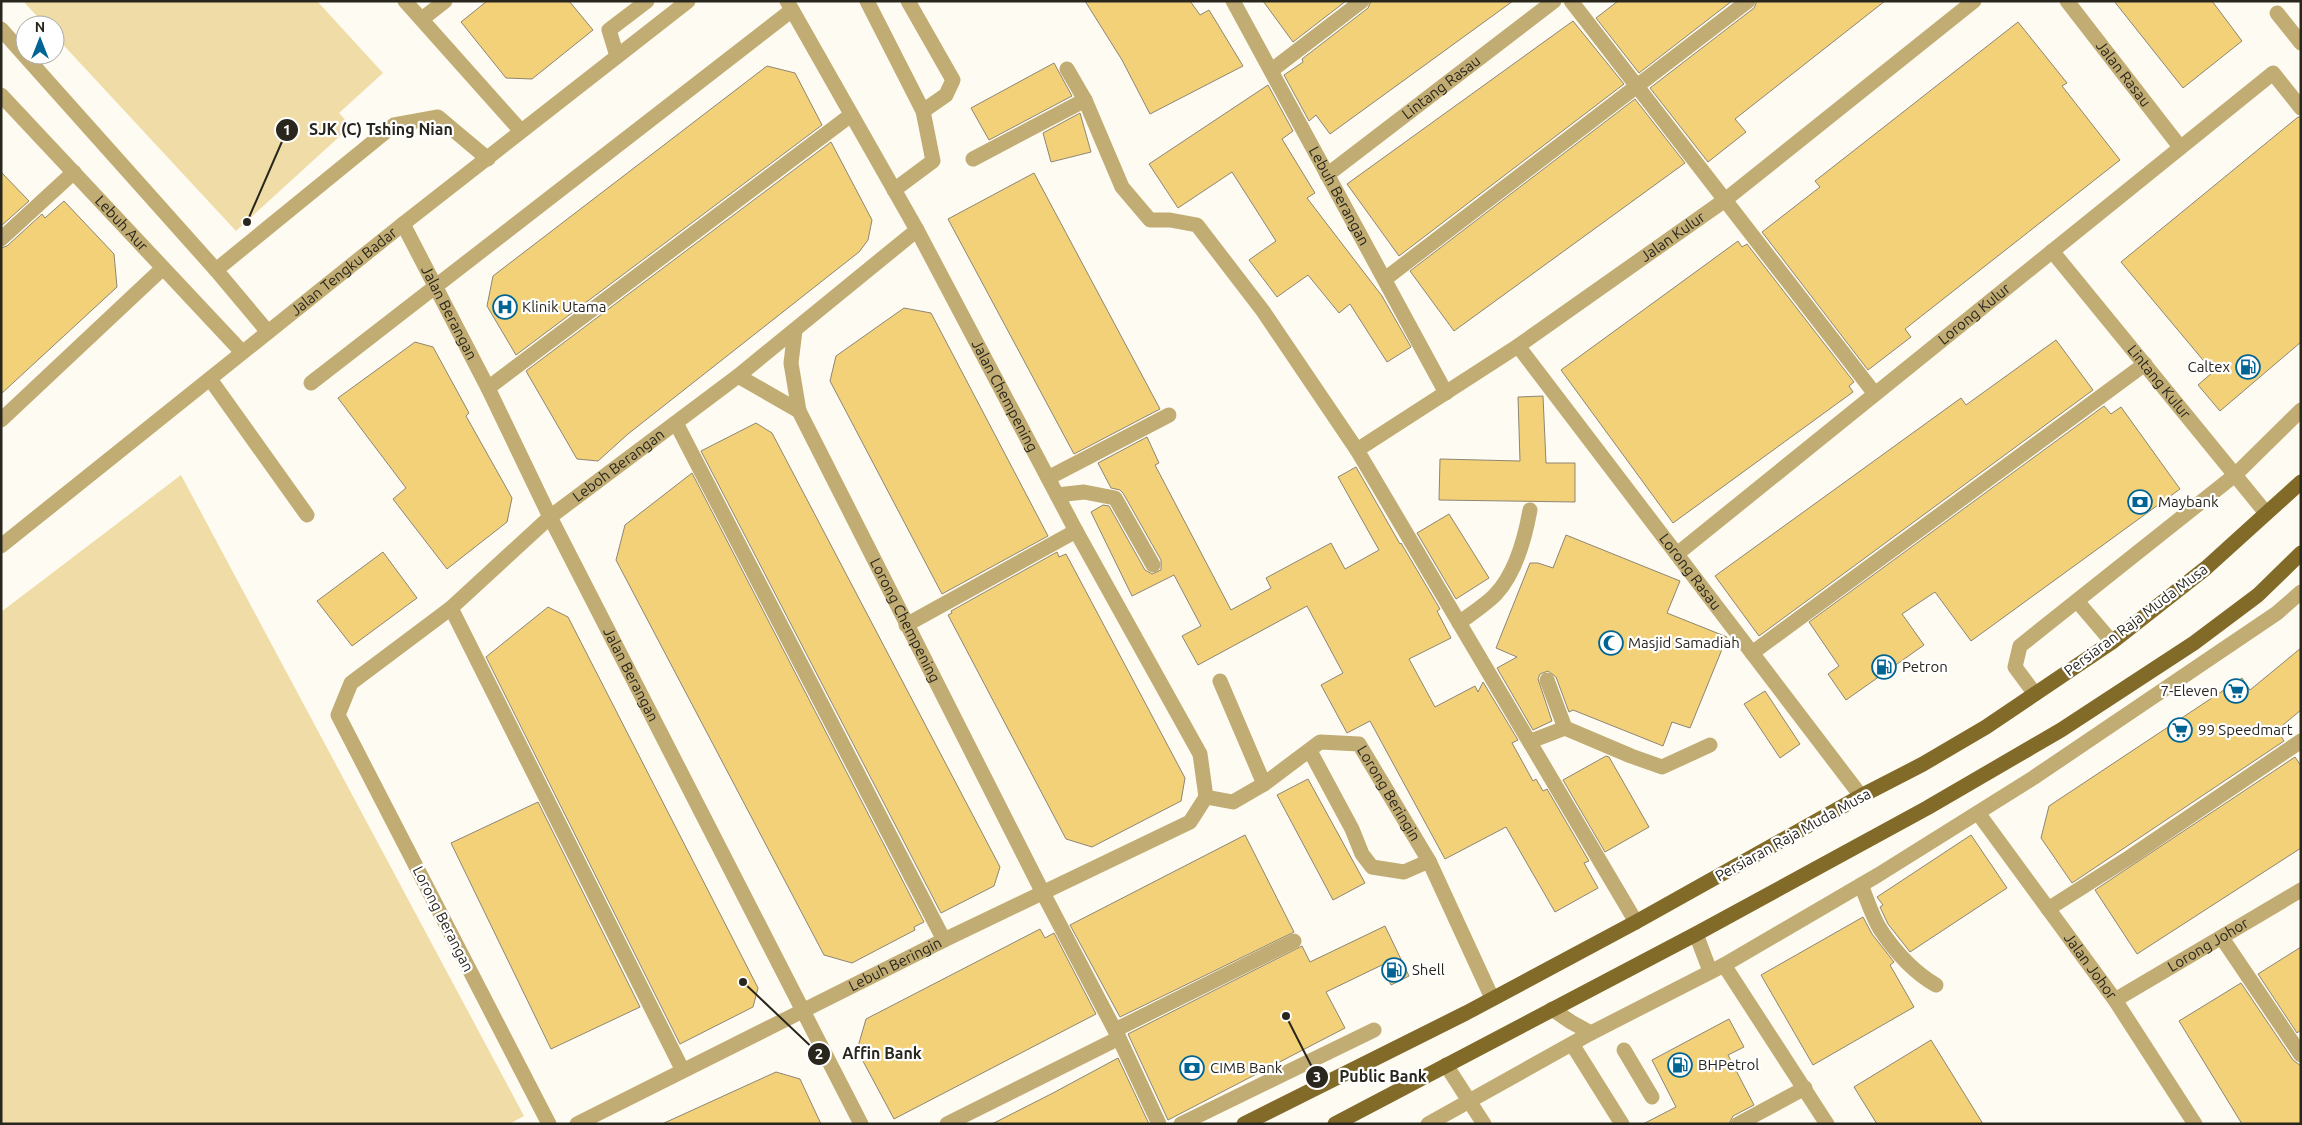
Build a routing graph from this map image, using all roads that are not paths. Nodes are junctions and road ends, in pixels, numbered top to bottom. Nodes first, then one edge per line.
1 (405, 1) edge
2 (445, 1) edge
3 (647, 1) edge
4 (688, 1) edge
5 (908, 1) edge
6 (1233, 1) edge
7 (1362, 1) edge
8 (1554, 1) edge
9 (1570, 1) edge
10 (1748, 1) edge
11 (1974, 1) edge
12 (2067, 1) edge
13 (869, 2) edge
14 (790, 6) edge
15 (2277, 13) dead end
16 (422, 19) junction
17 (1, 29) edge
18 (2301, 43) edge
19 (617, 56) junction
20 (1067, 69) dead end
21 (1272, 70) junction
22 (1637, 86) junction
23 (1, 95) edge
24 (1085, 100) junction
25 (2301, 108) edge
26 (923, 111) junction
27 (851, 115) junction
28 (521, 131) junction
29 (2180, 147) junction
30 (488, 159) junction
31 (973, 159) dead end
32 (74, 172) junction
33 (1327, 175) junction
34 (894, 190) junction
35 (1725, 200) junction
36 (403, 224) junction
37 (917, 230) junction
38 (1, 239) edge
39 (2052, 251) junction
40 (164, 268) junction
41 (216, 270) junction
42 (1384, 280) junction
43 (436, 286) junction
44 (795, 330) junction
45 (268, 332) junction
46 (1518, 346) junction
47 (242, 352) junction
48 (2145, 364) junction
49 (738, 376) junction
50 (210, 379) junction
51 (311, 383) dead end
52 (488, 388) junction
53 (1446, 393) junction
54 (1876, 394) junction
55 (2301, 410) edge
56 (798, 411) junction
57 (1169, 415) dead end
58 (1, 420) edge
59 (676, 423) junction
60 (1357, 450) junction
61 (2235, 475) junction
62 (1048, 478) junction
63 (2301, 482) edge
64 (1057, 494) junction
65 (1530, 510) dead end
66 (2266, 513) junction
67 (307, 515) dead end
68 (550, 518) junction
69 (1076, 531) junction
70 (1, 546) edge
71 (2301, 553) edge
72 (1677, 554) junction
73 (1152, 564) dead end
74 (2301, 592) edge
75 (2077, 601) junction
76 (451, 608) junction
77 (1459, 623) junction
78 (906, 625) junction
79 (2112, 642) junction
80 (1752, 653) junction
81 (1547, 680) dead end
82 (1220, 681) dead end
83 (2035, 694) junction
84 (338, 715) joint
85 (1565, 728) junction
86 (1531, 742) junction
87 (2301, 742) edge
88 (1710, 745) dead end
89 (1310, 751) junction
90 (1264, 784) junction
91 (1861, 796) junction
92 (1206, 797) junction
93 (1978, 813) junction
94 (1429, 861) junction
95 (1861, 885) junction
96 (2301, 890) edge
97 (1042, 893) junction
98 (2048, 909) junction
99 (1636, 922) junction
100 (1696, 934) junction
101 (2222, 938) junction
102 (944, 940) junction
103 (1294, 941) dead end
104 (1717, 968) junction
105 (1936, 984) dead end
106 (1492, 998) junction
107 (2115, 1000) junction
108 (1552, 1009) junction
109 (804, 1012) junction
110 (1374, 1030) dead end
111 (1591, 1033) junction
112 (1117, 1034) junction
113 (1572, 1044) junction
114 (1624, 1050) dead end
115 (2301, 1054) edge
116 (1446, 1065) junction
117 (682, 1069) junction
118 (1805, 1088) junction
119 (1652, 1097) dead end
120 (1470, 1102) junction
121 (549, 1124) edge
122 (577, 1124) edge
123 (861, 1124) edge
124 (947, 1124) edge
125 (1159, 1124) edge
126 (1181, 1124) edge
127 (1244, 1124) edge
128 (1335, 1124) edge
129 (1428, 1124) edge
130 (1484, 1124) edge
131 (1622, 1124) edge
132 (1738, 1124) edge
133 (1827, 1124) edge
134 (2195, 1124) edge

1 - 16 street
2 - 16 street
3 - 19 street
4 - 19 street, Jalan Tengku Badar
5 - 26 street
6 - 21 street, Lebuh Berangan
7 - 21 street
8 - 33 street, Lintang Rasau
9 - 22 street
10 - 22 street
11 - 35 street, Jalan Kulur
12 - 29 street, Jalan Rasau
13 - 26 street
14 - 27 street, Jalan Chempening
14 - 43 street
15 - 18 street
16 - 28 street
17 - 41 street
19 - 28 street, Jalan Tengku Badar
20 - 24 street
21 - 33 street, Lebuh Berangan
22 - 35 street
22 - 42 street
23 - 32 street, Lebuh Aur
24 - 31 street
24 - 60 street
25 - 29 street, Lorong Kulur
26 - 34 street
27 - 34 street, Jalan Chempening
27 - 52 street
28 - 30 street, Jalan Tengku Badar
29 - 39 street, Lorong Kulur
30 - 36 street, Jalan Tengku Badar
30 - 41 street
32 - 38 street
32 - 40 street, Lebuh Aur
33 - 42 street, Lebuh Berangan
34 - 37 street, Jalan Chempening
35 - 46 street, Jalan Kulur
35 - 54 street
36 - 43 street, Jalan Berangan
36 - 45 street, Jalan Tengku Badar
37 - 44 street, Leboh Berangan
37 - 62 street, Jalan Chempening
39 - 48 street, Lintang Kulur
39 - 54 street, Lorong Kulur
40 - 47 street, Lebuh Aur
40 - 58 street
41 - 45 street
42 - 53 street, Lebuh Berangan
43 - 51 street
43 - 52 street, Jalan Berangan
44 - 49 street, Leboh Berangan
44 - 56 street
45 - 47 street, Jalan Tengku Badar
46 - 53 street, Jalan Kulur
46 - 72 street, Lorong Rasau
47 - 50 street, Jalan Tengku Badar
48 - 61 street, Lintang Kulur
48 - 80 street
49 - 56 street
49 - 59 street, Leboh Berangan
50 - 67 street
50 - 70 street, Jalan Tengku Badar
52 - 68 street, Jalan Berangan
53 - 60 street, Jalan Kulur
54 - 72 street, Lorong Kulur
55 - 61 street
56 - 78 street, Lorong Chempening
57 - 62 street
59 - 68 street, Leboh Berangan
59 - 102 street
60 - 77 street
61 - 66 street, Lintang Kulur
61 - 75 street
62 - 64 street, Jalan Chempening
63 - 66 main road, Persiaran Raja Muda Musa
64 - 69 street, Jalan Chempening
64 - 73 street
65 - 77 street
66 - 79 main road, Persiaran Raja Muda Musa
68 - 76 street, Leboh Berangan
68 - 109 street, Jalan Berangan
69 - 78 street
69 - 92 street, Jalan Chempening
71 - 100 main road
72 - 80 street, Lorong Rasau
74 - 93 street
75 - 79 street
75 - 83 street
76 - 84 street, Leboh Berangan
76 - 117 street
77 - 86 street
78 - 97 street, Lorong Chempening
79 - 83 main road, Persiaran Raja Muda Musa
80 - 91 street, Lorong Rasau
81 - 85 street
82 - 90 street
83 - 91 main road, Persiaran Raja Muda Musa
84 - 121 street, Lorong Berangan
85 - 86 street
85 - 88 street
86 - 99 street
87 - 98 street
89 - 90 street, Lorong Beringin
89 - 94 street, Lorong Beringin
89 - 94 street
90 - 92 street, Lorong Beringin
91 - 99 main road, Persiaran Raja Muda Musa
92 - 97 street, Lebuh Beringin
93 - 95 street
93 - 98 street, Jalan Johor
94 - 106 street, Lorong Beringin
95 - 104 street
95 - 105 street
96 - 101 street, Lorong Johor
97 - 102 street, Lebuh Beringin
97 - 112 street, Lorong Chempening
98 - 107 street, Jalan Johor
99 - 106 main road, Persiaran Raja Muda Musa
100 - 104 street
100 - 108 main road
101 - 107 street, Lorong Johor
101 - 115 street
102 - 109 street, Lebuh Beringin
103 - 112 street
104 - 111 street
104 - 118 street
106 - 127 main road, Persiaran Raja Muda Musa
107 - 134 street, Jalan Johor
108 - 111 street
108 - 116 main road
109 - 117 street, Lebuh Beringin
109 - 123 street, Jalan Berangan
110 - 126 street
111 - 113 street
112 - 124 street
112 - 125 street, Lorong Chempening
113 - 120 street
113 - 131 street
114 - 119 street
116 - 120 street
116 - 128 main road
117 - 122 street, Lebuh Beringin
118 - 132 street
118 - 133 street
120 - 129 street
120 - 130 street

